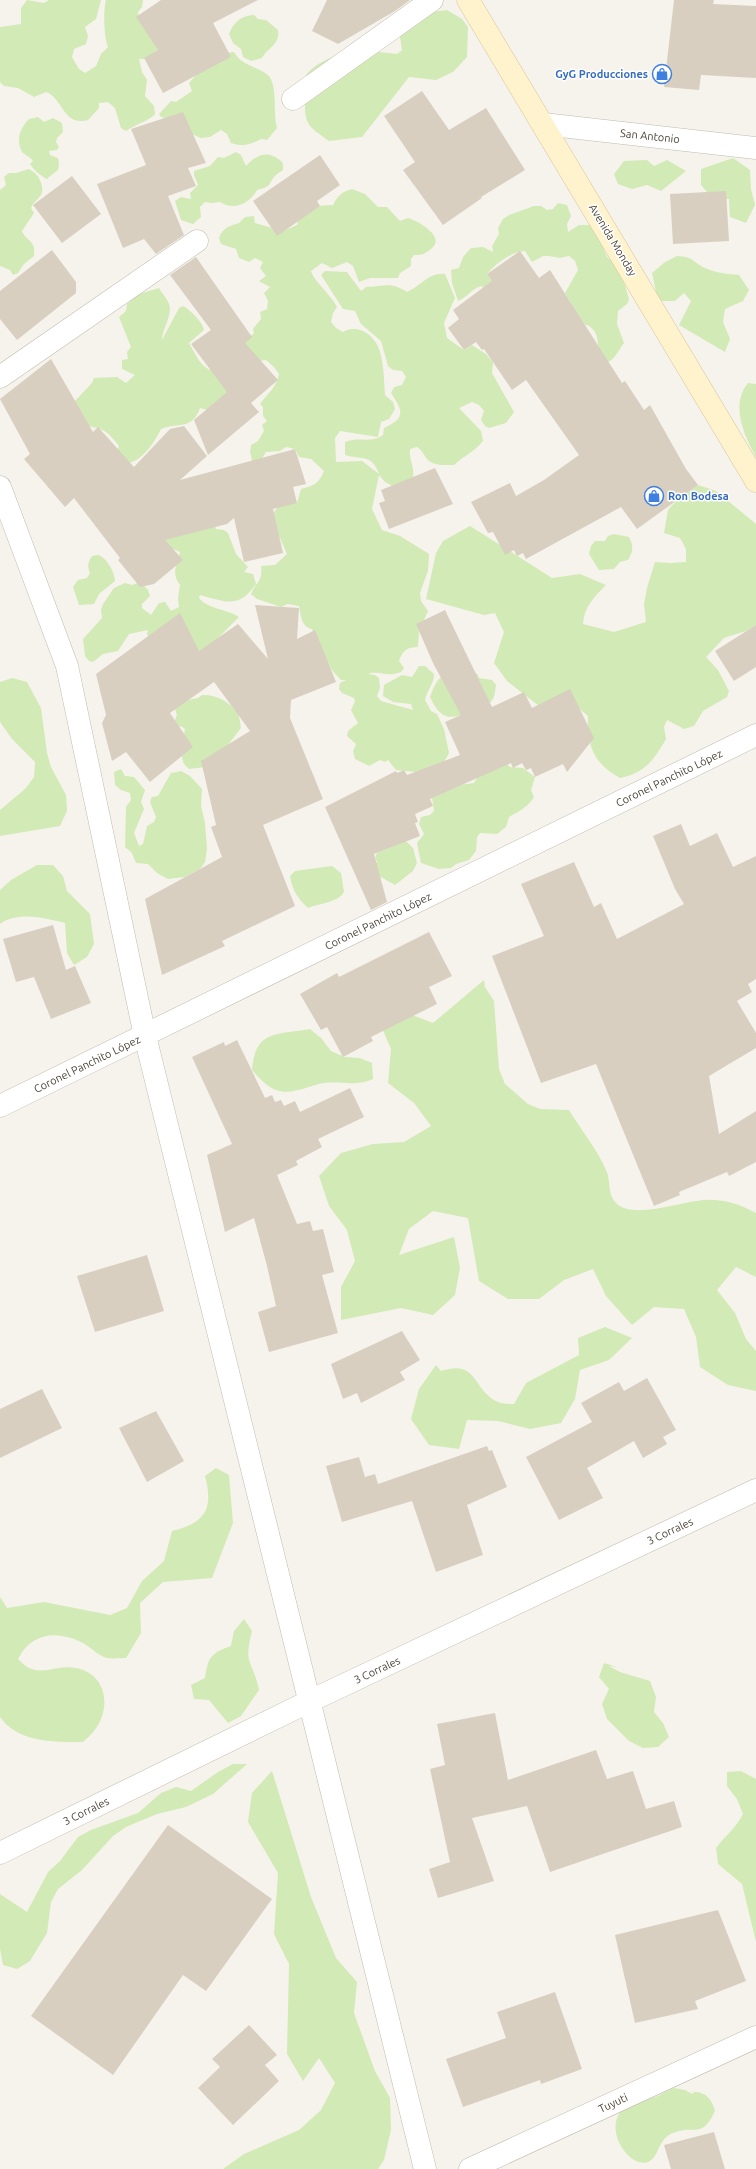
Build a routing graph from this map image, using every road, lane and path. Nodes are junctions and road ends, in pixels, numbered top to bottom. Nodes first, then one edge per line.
1 (432, 0) edge
2 (468, 0) edge
3 (293, 99) dead end
4 (544, 124) junction
5 (756, 148) edge
6 (197, 241) dead end
7 (0, 377) edge
8 (756, 481) edge
9 (0, 487) edge
10 (756, 735) edge
11 (144, 1036) junction
12 (0, 1106) edge
13 (756, 1490) edge
14 (310, 1701) junction
15 (0, 1853) edge
16 (756, 2037) edge
17 (425, 2169) edge
18 (470, 2169) edge

1 - 3 street
2 - 4 main road, Avenida Monday
4 - 5 street, San Antonio
4 - 8 main road, Avenida Monday
6 - 7 street
9 - 11 street
10 - 11 street, Coronel Panchito López
11 - 12 street, Coronel Panchito López
11 - 14 street
13 - 14 street, 3 Corrales
14 - 15 street, 3 Corrales
14 - 17 street
16 - 18 street, Tuyuti

